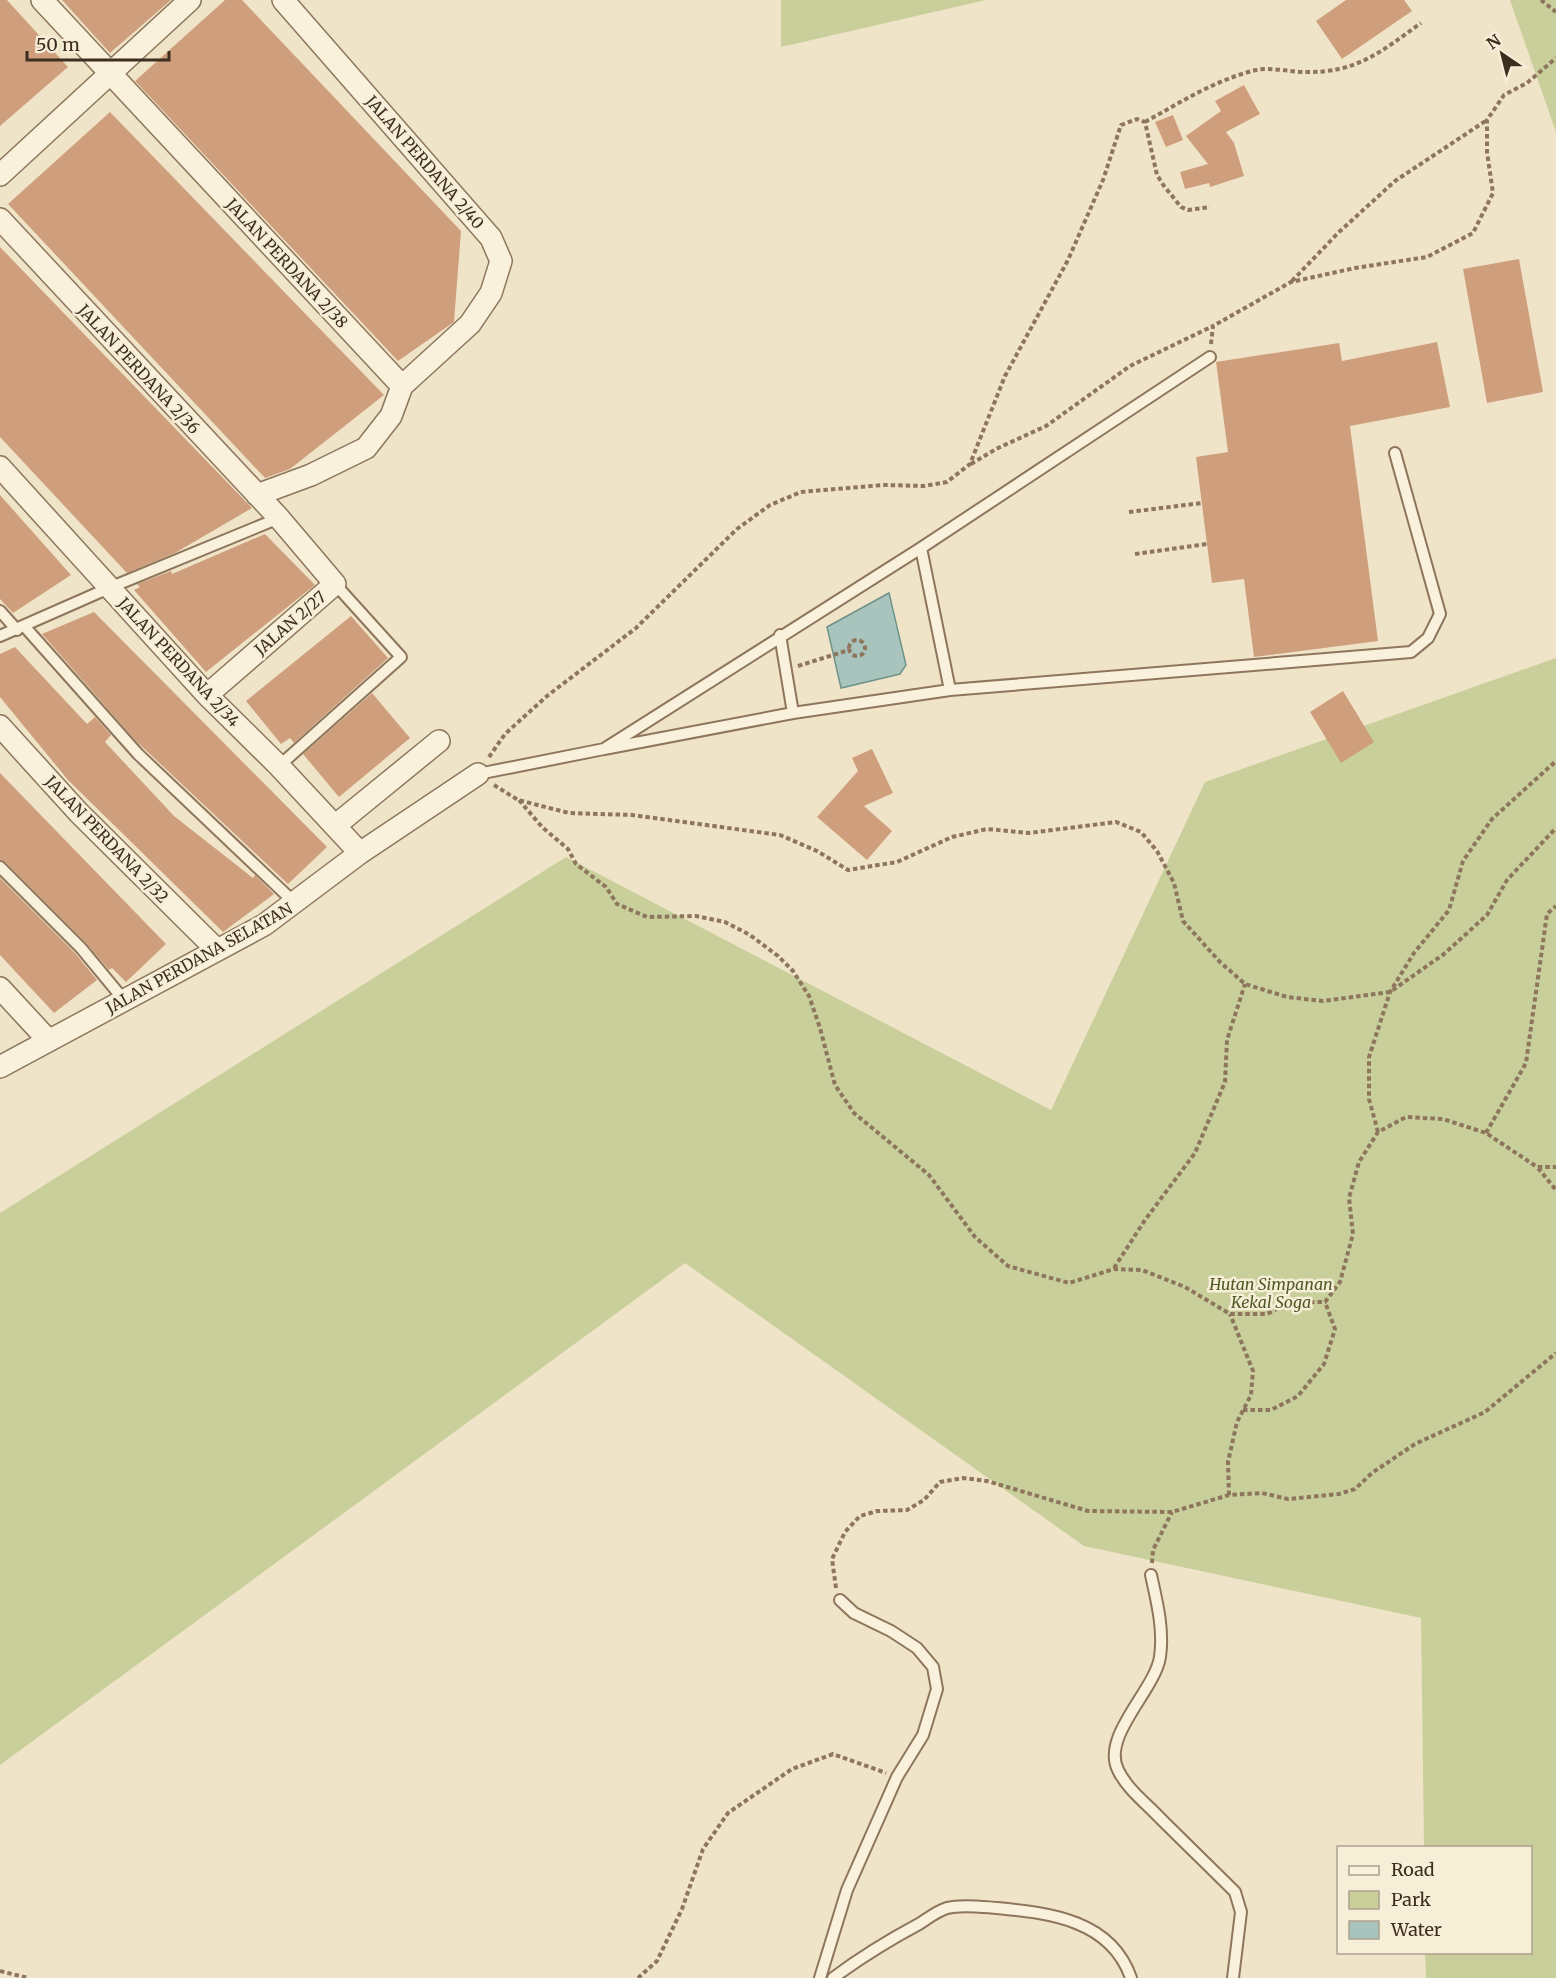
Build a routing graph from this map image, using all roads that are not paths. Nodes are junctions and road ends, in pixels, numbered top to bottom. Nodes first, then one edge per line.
1 (42, 0) edge
2 (190, 0) edge
3 (283, 0) edge
4 (109, 74) junction
5 (0, 175) edge
6 (0, 219) edge
7 (1210, 357) road end
8 (402, 386) junction
9 (1395, 453) dead end
10 (0, 467) edge
11 (257, 495) junction
12 (279, 518) junction
13 (921, 548) junction
14 (335, 584) junction
15 (109, 588) junction
16 (0, 611) edge
17 (21, 628) junction
18 (780, 635) junction
19 (0, 636) edge
20 (950, 690) junction
21 (207, 695) junction
22 (793, 713) junction
23 (0, 726) edge
24 (439, 741) dead end
25 (603, 749) junction
26 (279, 766) junction
27 (478, 774) joint
28 (336, 825) junction
29 (360, 853) junction
30 (0, 867) edge
31 (296, 904) junction
32 (217, 950) junction
33 (0, 988) edge
34 (124, 1000) junction
35 (48, 1040) junction
36 (0, 1067) edge
37 (1151, 1575) road end
38 (840, 1600) road end
39 (820, 1978) edge
40 (833, 1978) edge
41 (1131, 1978) edge
42 (1233, 1978) edge

1 - 4 street, JALAN PERDANA 2/38
2 - 4 street
3 - 8 street, JALAN PERDANA 2/40
4 - 5 street
4 - 8 street, JALAN PERDANA 2/38
6 - 11 street, JALAN PERDANA 2/36
7 - 13 lane
8 - 11 street
9 - 20 lane
10 - 15 street, JALAN PERDANA 2/34
11 - 12 street, JALAN PERDANA 2/36
12 - 14 street, JALAN 2/27
12 - 15 lane
13 - 18 lane
13 - 20 lane
14 - 21 street, JALAN 2/27
14 - 26 lane
15 - 17 lane
15 - 21 street, JALAN PERDANA 2/34
16 - 17 lane
17 - 19 lane
17 - 31 lane
18 - 22 lane
18 - 25 lane
20 - 22 lane
21 - 26 street, JALAN PERDANA 2/34
22 - 25 lane
23 - 32 street, JALAN PERDANA 2/32
24 - 28 street
25 - 27 lane
26 - 28 street, JALAN PERDANA 2/34
27 - 29 street, JALAN PERDANA SELATAN
28 - 29 street, JALAN PERDANA 2/34
29 - 31 street, JALAN PERDANA SELATAN
30 - 34 lane
31 - 32 street, JALAN PERDANA SELATAN
32 - 34 street, JALAN PERDANA SELATAN
33 - 35 street
34 - 35 street, JALAN PERDANA SELATAN
35 - 36 street, JALAN PERDANA SELATAN
37 - 42 lane
38 - 39 lane
40 - 41 lane

